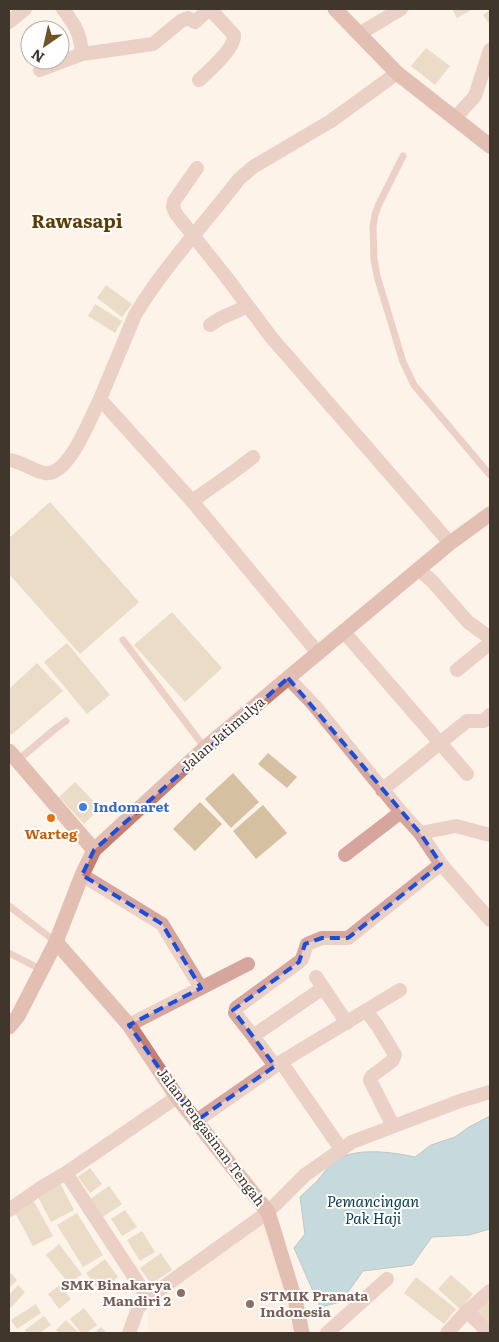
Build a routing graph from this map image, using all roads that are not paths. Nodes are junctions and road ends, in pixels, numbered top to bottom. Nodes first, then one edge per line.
1 (25, 9) edge
2 (63, 9) edge
3 (210, 9) edge
4 (335, 9) edge
5 (401, 9) edge
6 (9, 22) edge
7 (358, 34) junction
8 (490, 50) edge
9 (82, 54) junction
10 (70, 59) edge
11 (397, 73) junction
12 (199, 80) dead end
13 (455, 118) junction
14 (490, 146) edge
15 (403, 156) dead end
16 (197, 168) dead end
17 (194, 237) junction
18 (248, 306) junction
19 (210, 325) dead end
20 (100, 398) junction
21 (253, 456) dead end
22 (9, 460) edge
23 (490, 475) edge
24 (192, 501) junction
25 (490, 514) edge
26 (450, 543) junction
27 (419, 570) junction
28 (344, 632) junction
29 (490, 638) edge
30 (123, 640) dead end
31 (490, 642) edge
32 (318, 652) junction
33 (457, 670) dead end
34 (288, 678) junction
35 (490, 715) edge
36 (66, 721) dead end
37 (440, 743) junction
38 (205, 748) junction
39 (13, 756) edge
40 (467, 774) dead end
41 (382, 790) junction
42 (401, 812) junction
43 (420, 833) junction
44 (490, 835) edge
45 (94, 850) junction
46 (345, 855) dead end
47 (441, 864) junction
48 (82, 876) junction
49 (9, 906) edge
50 (490, 920) edge
51 (56, 942) junction
52 (9, 953) edge
53 (248, 964) dead end
54 (42, 970) junction
55 (201, 988) junction
56 (400, 990) dead end
57 (16, 1008) edge
58 (366, 1011) junction
59 (347, 1022) junction
60 (129, 1025) junction
61 (9, 1027) edge
62 (253, 1036) junction
63 (278, 1064) junction
64 (490, 1092) edge
65 (177, 1097) junction
66 (196, 1121) junction
67 (392, 1126) junction
68 (340, 1149) junction
69 (66, 1173) junction
70 (9, 1210) edge
71 (268, 1212) junction
72 (387, 1280) dead end
73 (490, 1291) edge
74 (148, 1298) junction
75 (468, 1311) junction
76 (129, 1333) edge
77 (302, 1333) edge
78 (327, 1333) edge
79 (447, 1333) edge
80 (489, 1333) edge

1 - 6 street
2 - 9 street
3 - 9 street
3 - 12 street
4 - 7 main road
5 - 7 street
7 - 11 main road
8 - 13 street
9 - 10 street
11 - 13 main road
11 - 17 street
13 - 14 main road
15 - 23 lane
16 - 17 street
17 - 18 street
17 - 20 street
18 - 19 street
18 - 26 street
20 - 22 street
20 - 24 street
21 - 24 street
24 - 32 street
25 - 26 main road, Jalan Jatimulya
26 - 27 main road, Jalan Jatimulya
27 - 28 main road, Jalan Jatimulya
27 - 29 street
28 - 32 main road, Jalan Jatimulya
28 - 37 street
30 - 38 lane
31 - 33 street
32 - 34 main road, Jalan Jatimulya
34 - 38 main road, Jalan Jatimulya
34 - 41 street
35 - 37 street
36 - 39 lane
37 - 40 street
37 - 41 street
38 - 45 main road, Jalan Jatimulya
39 - 45 main road
41 - 42 street
42 - 43 street
42 - 46 street
43 - 44 street
43 - 47 street
45 - 48 main road, Jalan Jatimulya
47 - 50 street
47 - 62 street
48 - 51 main road, Jalan Jatimulya
48 - 55 street
49 - 51 lane
51 - 54 main road, Jalan Jatimulya
51 - 60 main road, Jalan Pengasinan Tengah
52 - 54 lane
53 - 55 street
54 - 57 main road, Jalan Jatimulya
55 - 60 street
56 - 58 street
57 - 61 main road, Jalan Jatimulya
58 - 59 street
58 - 67 street
59 - 62 street
59 - 63 street
60 - 65 main road, Jalan Pengasinan Tengah
62 - 63 street
63 - 66 street
63 - 68 street
64 - 67 street
65 - 66 main road, Jalan Pengasinan Tengah
65 - 69 street
66 - 71 main road, Jalan Pengasinan Tengah
67 - 68 street
68 - 71 street
69 - 70 street
69 - 74 street
71 - 74 street
71 - 77 main road, Jalan Pengasinan Tengah
72 - 78 street
73 - 75 street
74 - 76 street
75 - 79 street
75 - 80 street

